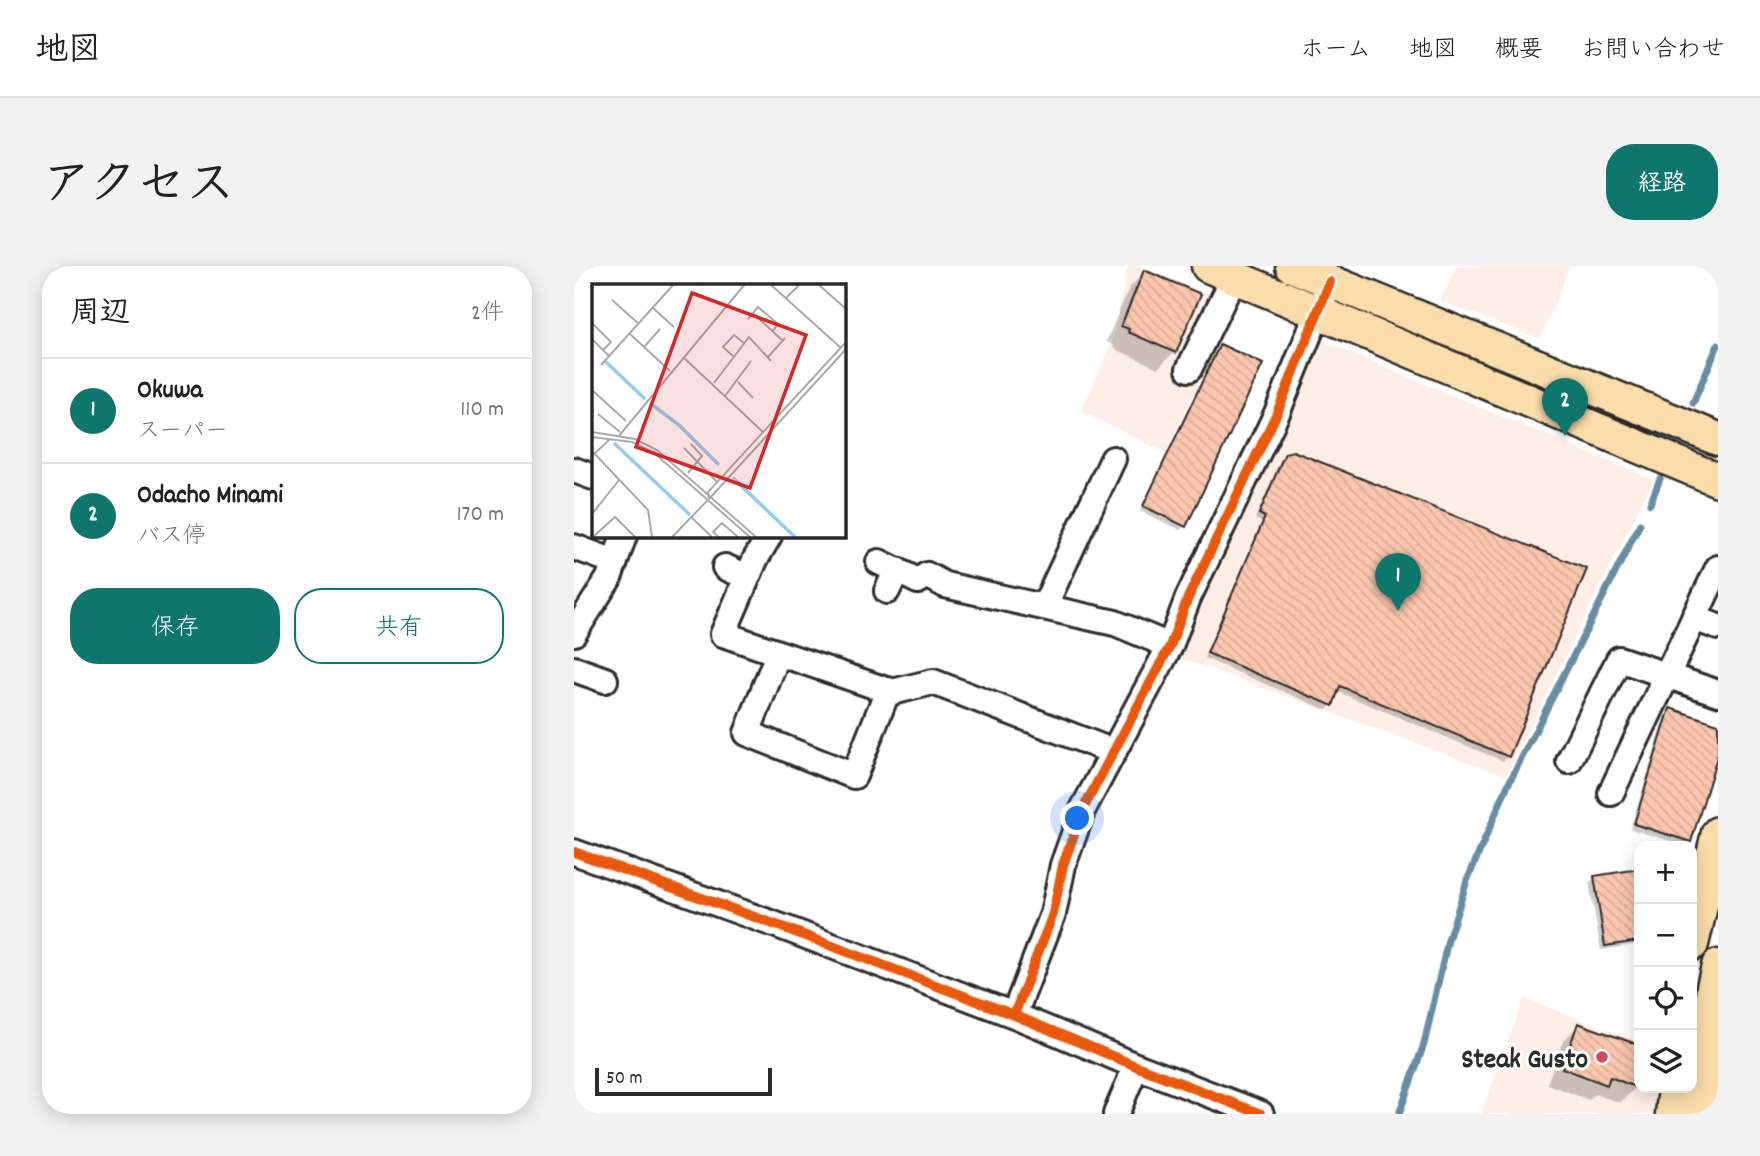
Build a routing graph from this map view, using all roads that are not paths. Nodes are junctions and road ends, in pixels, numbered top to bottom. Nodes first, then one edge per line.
1 (1292, 266) edge
2 (1221, 271) edge
3 (1330, 282) junction
4 (1318, 312) junction
5 (1189, 369) dead end
6 (1718, 439) edge
7 (1112, 459) dead end
8 (574, 470) edge
9 (592, 477) edge
10 (1718, 480) edge
11 (624, 537) edge
12 (768, 537) edge
13 (574, 547) edge
14 (615, 562) junction
15 (724, 567) dead end
16 (1718, 568) edge
17 (888, 574) dead end
18 (747, 577) junction
19 (1044, 607) junction
20 (1694, 618) junction
21 (1718, 627) edge
22 (574, 633) edge
23 (1170, 646) junction
24 (778, 654) junction
25 (574, 669) edge
26 (1667, 676) junction
27 (605, 680) dead end
28 (888, 690) junction
29 (1718, 693) edge
30 (1114, 752) junction
31 (1569, 761) dead end
32 (1611, 793) dead end
33 (1718, 833) edge
34 (574, 852) edge
35 (1697, 923) edge
36 (1718, 965) edge
37 (1014, 1015) junction
38 (1136, 1066) junction
39 (1674, 1093) edge
40 (1116, 1114) edge
41 (1261, 1114) edge
42 (1672, 1114) edge
43 (1701, 1114) edge

1 - 3 main road
2 - 4 main road
2 - 5 street
3 - 4 street
3 - 6 main road
4 - 10 main road
4 - 23 street
7 - 19 street
8 - 9 street
11 - 14 street
12 - 18 street
13 - 14 street
14 - 22 street
15 - 18 street
16 - 20 street
17 - 19 street
18 - 24 street
19 - 23 street
20 - 21 street
20 - 26 street
23 - 30 street
24 - 28 street
24 - 28 street
25 - 27 street
26 - 29 street
26 - 31 street
26 - 32 street
28 - 30 street
30 - 37 street
33 - 35 main road
34 - 37 street
36 - 43 main road
37 - 38 street
38 - 40 street
38 - 41 street
39 - 42 main road

